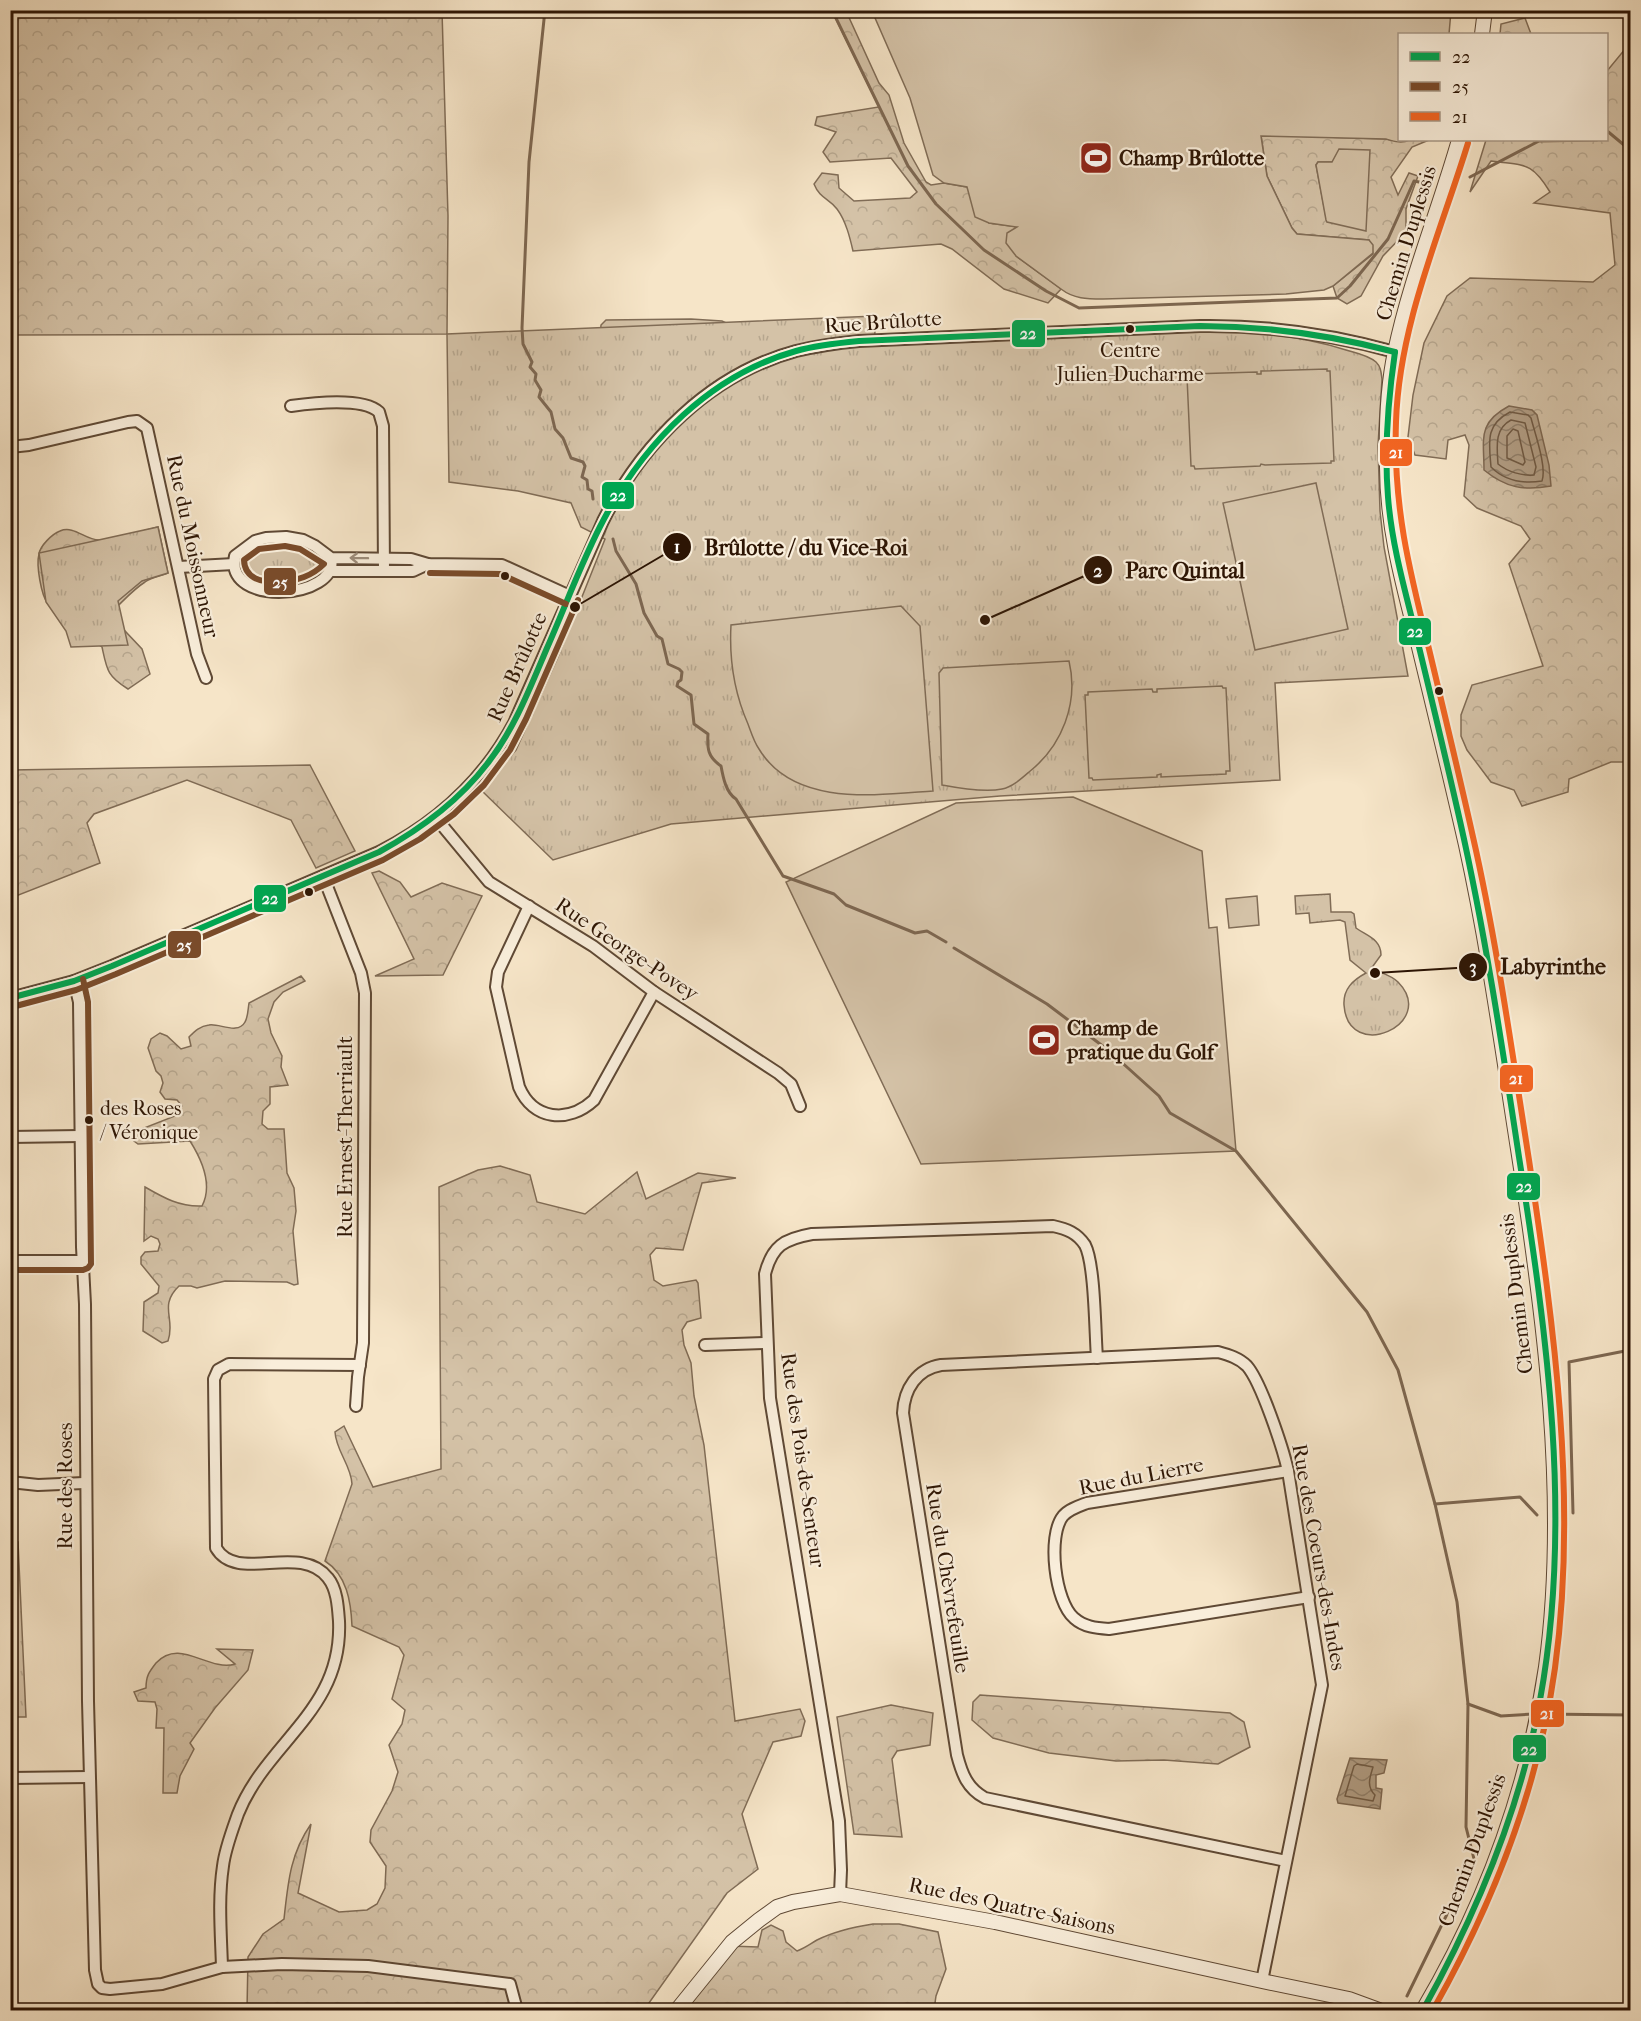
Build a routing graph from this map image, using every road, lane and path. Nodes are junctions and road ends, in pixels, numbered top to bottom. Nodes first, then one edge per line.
1 (1485, 10) edge
2 (1482, 33) edge
3 (1459, 141) edge
4 (1395, 352) junction
5 (291, 406) dead end
6 (10, 447) edge
7 (331, 558) junction
8 (384, 559) junction
9 (234, 564) junction
10 (428, 564) junction
11 (179, 567) junction
12 (330, 571) junction
13 (384, 571) junction
14 (570, 596) junction
15 (206, 678) dead end
16 (436, 818) junction
17 (324, 876) junction
18 (529, 906) junction
19 (74, 981) junction
20 (654, 992) junction
21 (10, 998) edge
22 (800, 1106) dead end
23 (80, 1136) junction
24 (10, 1137) edge
25 (10, 1261) edge
26 (82, 1261) junction
27 (766, 1343) junction
28 (705, 1345) dead end
29 (1096, 1358) junction
30 (1239, 1360) joint
31 (360, 1365) junction
32 (356, 1406) dead end
33 (1288, 1471) junction
34 (10, 1482) edge
35 (84, 1483) junction
36 (1309, 1597) junction
37 (89, 1777) junction
38 (10, 1778) edge
39 (1286, 1861) junction
40 (840, 1894) junction
41 (222, 1966) junction
42 (1262, 1982) junction
43 (517, 2010) edge
44 (677, 2010) edge
45 (1379, 2010) edge
46 (1423, 2010) edge

1 - 2 street
3 - 4 street, Chemin Duplessis
4 - 14 street, Rue Brûlotte
4 - 46 street, Chemin Duplessis
5 - 8 street
6 - 11 street, Rue du Moissonneur
8 -> 7 street
7 - 9 street
7 - 12 street
8 - 10 street
8 - 13 street
9 - 11 street
9 - 12 street
10 - 13 street
10 - 14 street
11 - 15 street, Rue du Moissonneur
12 - 13 street
14 - 16 street, Rue Brûlotte
16 - 17 street, Rue Brûlotte
16 - 18 street, Rue George-Povey
17 - 19 street, Rue Brûlotte
17 - 31 street, Rue Ernest-Therriault
18 - 20 street, Rue George-Povey
18 - 20 street
19 - 21 street, Rue Brûlotte
19 - 23 street, Rue des Roses
20 - 22 street, Rue George-Povey
23 - 24 street
23 - 26 street, Rue des Roses
25 - 26 street
26 - 35 street, Rue des Roses
27 - 28 street
27 - 29 street, Rue des Pois-de-Senteur
27 - 40 street, Rue des Pois-de-Senteur
29 - 30 street, Rue du Chèvrefeuille
29 - 39 street, Rue du Chèvrefeuille
30 - 33 street, Rue des Coeurs-des-Indes
31 - 32 street, Rue Ernest-Therriault
31 - 41 street
33 - 36 street, Rue des Coeurs-des-Indes
33 - 36 street, Rue du Lierre
34 - 35 street
35 - 37 street, Rue des Roses
36 - 39 street, Rue des Coeurs-des-Indes
37 - 38 street
37 - 41 street, Rue des Roses
39 - 42 street, Rue des Coeurs-des-Indes
40 - 42 street, Rue des Quatre-Saisons
40 - 44 street, Rue des Quatre-Saisons
41 - 43 street
42 - 45 street, Rue des Quatre-Saisons

